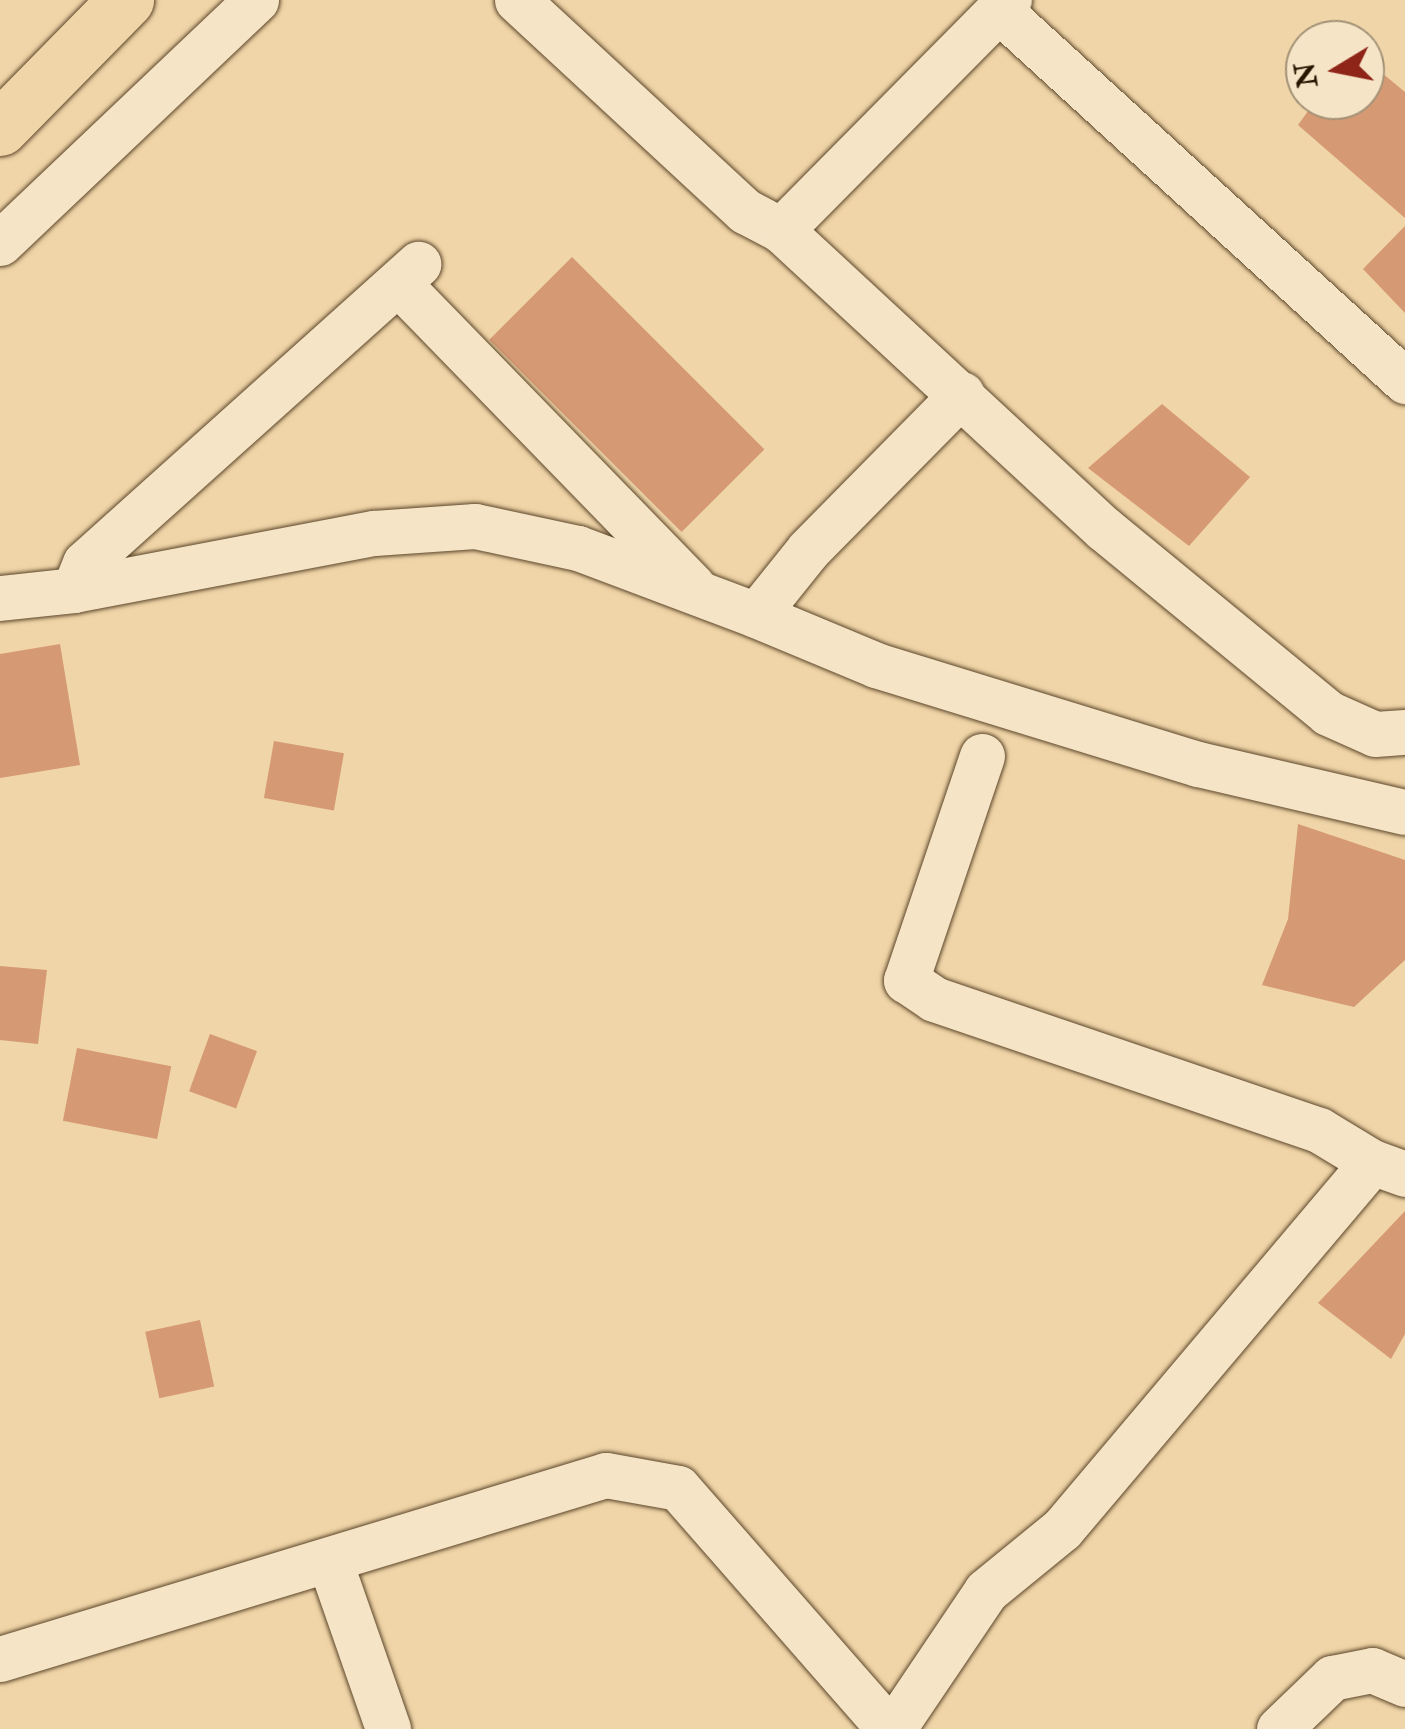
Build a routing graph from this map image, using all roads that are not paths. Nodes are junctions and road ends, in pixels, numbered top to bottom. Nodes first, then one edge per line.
1 (126, 0) edge
2 (256, 0) edge
3 (517, 0) edge
4 (1004, 5) edge
5 (0, 128) edge
6 (781, 230) junction
7 (0, 243) edge
8 (1405, 381) edge
9 (962, 394) junction
10 (74, 590) junction
11 (0, 598) edge
12 (705, 598) junction
13 (756, 616) junction
14 (1405, 732) edge
15 (982, 756) dead end
16 (1405, 812) edge
17 (1388, 1168) edge
18 (330, 1562) junction
19 (0, 1659) edge
20 (1405, 1684) edge
21 (388, 1729) edge
22 (891, 1729) edge
23 (1279, 1729) edge

1 - 5 main road
2 - 7 street
3 - 6 street
4 - 6 street
4 - 8 street
6 - 9 street
9 - 13 street
9 - 14 street
10 - 11 street
10 - 12 street
10 - 12 street
12 - 13 street
13 - 16 street
15 - 17 street
17 - 22 street
18 - 19 street
18 - 21 street
18 - 22 street
20 - 23 street

